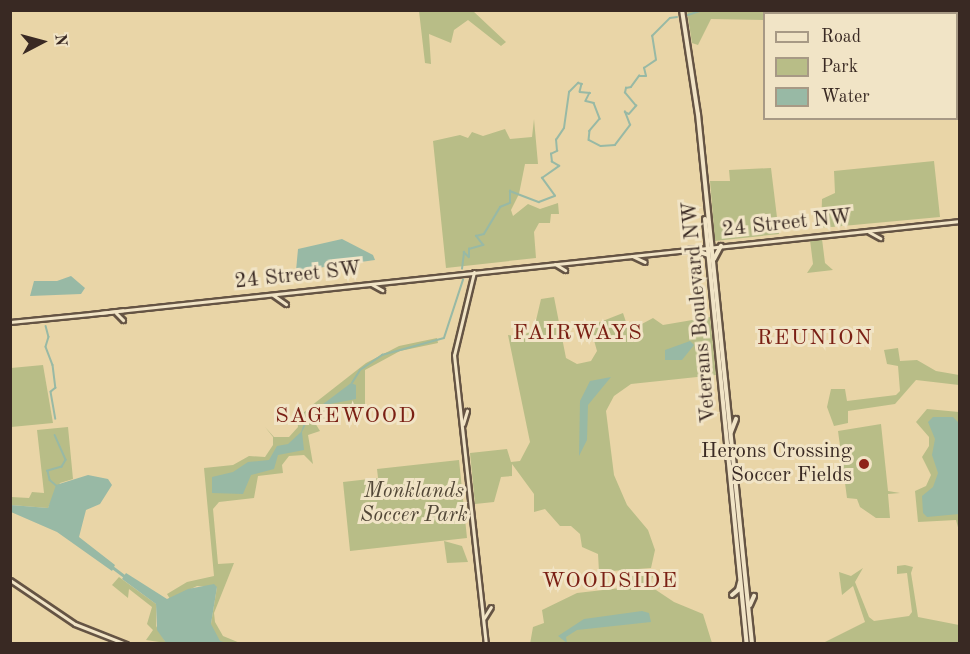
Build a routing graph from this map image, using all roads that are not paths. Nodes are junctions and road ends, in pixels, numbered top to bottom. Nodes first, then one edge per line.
1 (682, 10) edge
2 (960, 220) edge
3 (858, 231) junction
4 (880, 238) dead end
5 (722, 246) junction
6 (709, 247) junction
7 (691, 249) junction
8 (631, 255) junction
9 (709, 256) junction
10 (645, 262) dead end
11 (553, 264) junction
12 (713, 268) junction
13 (565, 270) dead end
14 (474, 272) junction
15 (370, 284) junction
16 (382, 290) dead end
17 (271, 294) junction
18 (286, 304) dead end
19 (125, 309) junction
20 (111, 312) junction
21 (90, 314) junction
22 (123, 320) dead end
23 (10, 322) edge
24 (467, 411) dead end
25 (736, 419) dead end
26 (462, 429) junction
27 (730, 442) junction
28 (740, 575) junction
29 (10, 580) edge
30 (732, 595) dead end
31 (754, 596) dead end
32 (491, 607) dead end
33 (749, 614) junction
34 (483, 620) junction
35 (126, 644) edge
36 (486, 644) edge
37 (749, 644) edge

1 - 6 main road, Veterans Boulevard NW
2 - 3 street, 24 Street NW
3 - 4 street
3 - 5 street, 24 Street NW
5 - 6 street, 24 Street NW
5 - 12 main road
6 - 7 street, 24 Street NW
6 - 9 main road, Veterans Boulevard NW
6 - 12 main road, Veterans Boulevard NW
7 - 8 street, 24 Street NW
7 - 9 main road
8 - 10 street
8 - 11 street, 24 Street NW
9 - 28 main road, Veterans Boulevard NW
11 - 13 street
11 - 14 street, 24 Street NW
12 - 27 main road, Veterans Boulevard NW
14 - 15 street, 24 Street SW
14 - 26 street
15 - 16 street
15 - 17 street, 24 Street SW
17 - 18 street
17 - 19 street, 24 Street SW
19 - 20 street, 24 Street SW
19 - 21 street, 24 Street SW
20 - 21 street, 24 Street SW
20 - 22 street
21 - 23 street, 24 Street SW
24 - 26 street
25 - 27 main road
26 - 34 street
27 - 33 main road, Veterans Boulevard NW
28 - 30 main road
28 - 37 main road, Veterans Boulevard NW
29 - 35 street
31 - 33 main road
32 - 34 street
33 - 37 main road, Veterans Boulevard NW
34 - 36 street

